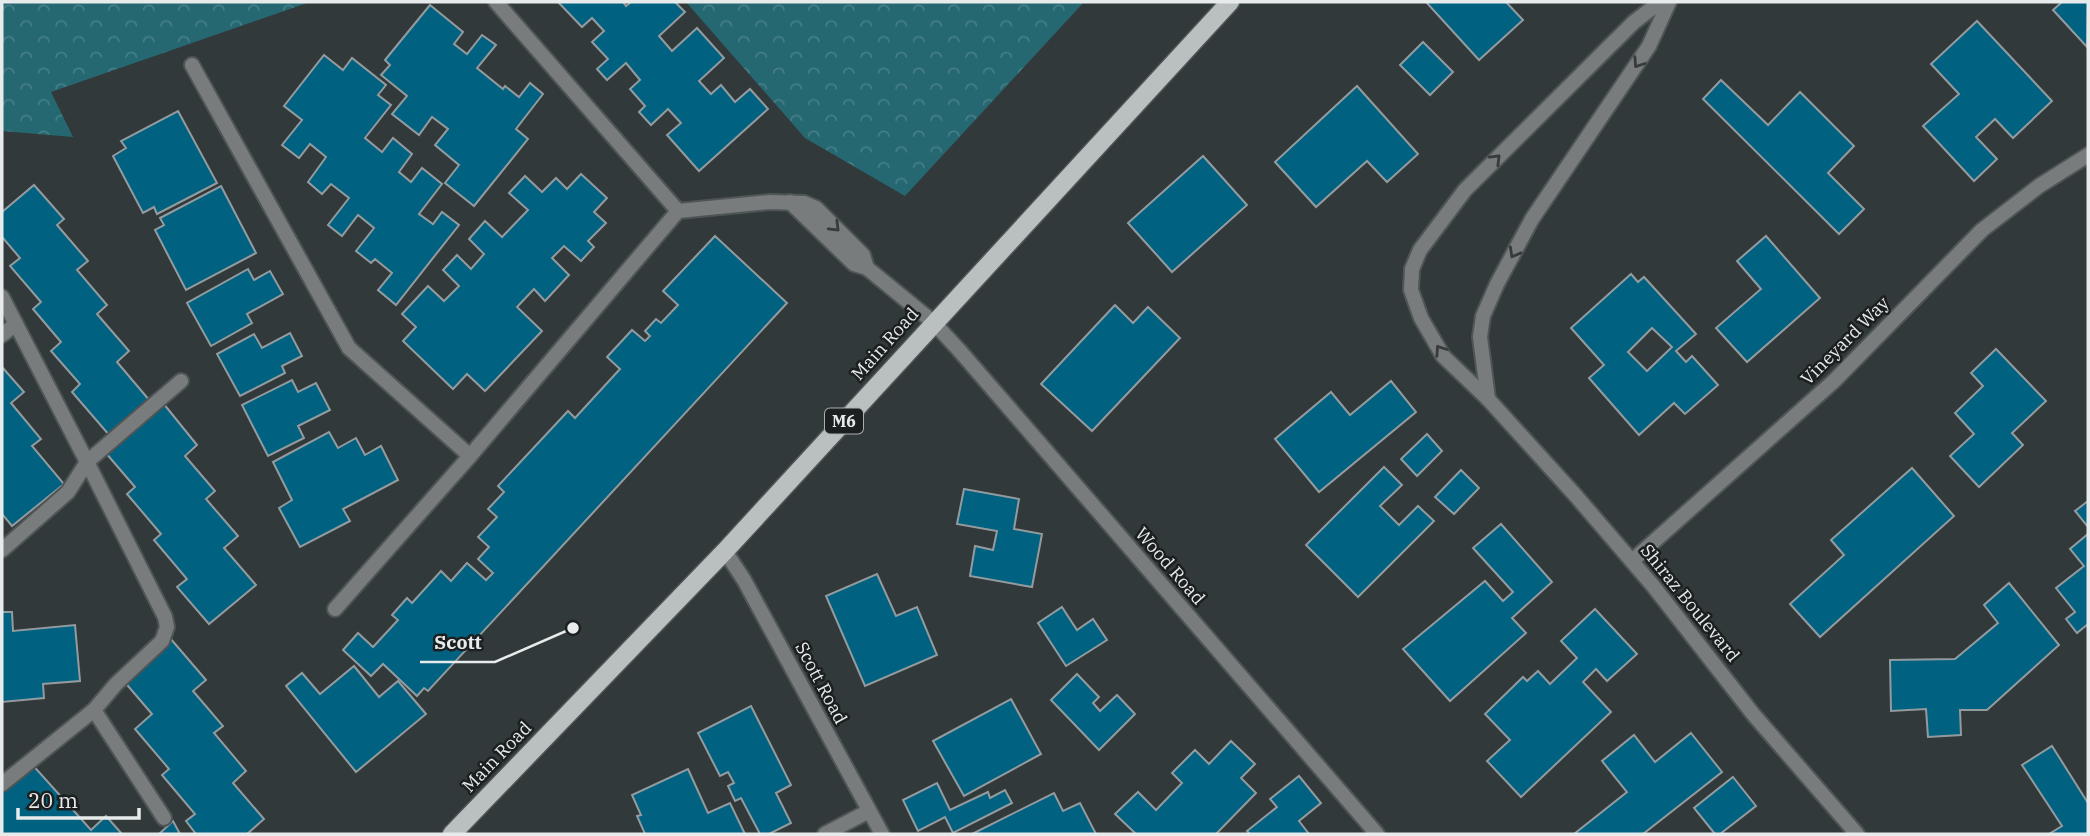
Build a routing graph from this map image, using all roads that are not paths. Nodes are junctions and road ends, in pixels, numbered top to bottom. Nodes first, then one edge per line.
1 (496, 2) edge
2 (1230, 2) edge
3 (1660, 2) edge
4 (1669, 2) edge
5 (192, 65) dead end
6 (2088, 155) edge
7 (678, 211) junction
8 (2, 297) edge
9 (933, 322) junction
10 (16, 324) junction
11 (2, 335) edge
12 (181, 381) dead end
13 (1488, 399) junction
14 (470, 456) junction
15 (87, 463) junction
16 (2, 550) edge
17 (725, 551) junction
18 (1632, 561) junction
19 (335, 609) dead end
20 (94, 710) junction
21 (2, 784) edge
22 (869, 811) junction
23 (164, 818) dead end
24 (452, 834) edge
25 (825, 834) edge
26 (882, 834) edge
27 (1377, 834) edge
28 (1857, 834) edge

1 - 7 street
2 - 9 main road, Main Road / M6
13 -> 3 street, Shiraz Boulevard
4 -> 13 street
5 - 14 street
6 - 18 street, Vineyard Way
7 - 9 street, Wood Road
7 - 14 street
8 - 10 street
9 - 17 main road, Main Road / M6
9 - 27 street, Wood Road
10 - 11 street
10 - 15 street
12 - 15 street
13 - 18 street, Shiraz Boulevard
14 - 19 street
15 - 16 street
15 - 20 street
17 - 22 street, Scott Road
17 - 24 main road, Main Road / M6
18 - 28 street, Shiraz Boulevard
20 - 21 street
20 - 23 street
22 - 25 street
22 - 26 street, Scott Road

